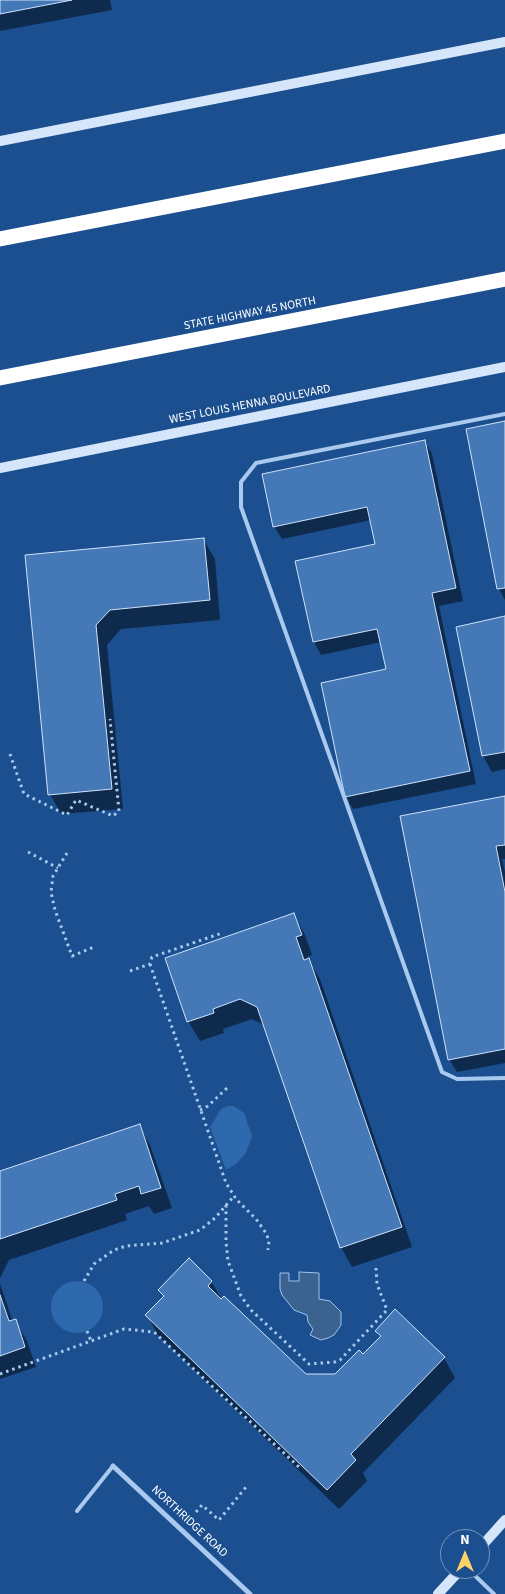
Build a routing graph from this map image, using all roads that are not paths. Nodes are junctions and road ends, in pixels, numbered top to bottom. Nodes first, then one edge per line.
1 (505, 42) edge
2 (0, 141) edge
3 (505, 141) edge
4 (0, 239) edge
5 (505, 279) edge
6 (505, 367) edge
7 (0, 378) edge
8 (505, 414) edge
9 (0, 468) edge
10 (505, 1078) edge
11 (113, 1466) joint
12 (77, 1511) dead end
13 (505, 1520) edge
14 (490, 1537) edge
15 (452, 1579) edge
16 (478, 1579) edge
17 (250, 1594) edge
18 (438, 1594) edge
19 (494, 1594) edge

1 - 2 main road
3 - 4 highway
5 - 7 highway, STATE HIGHWAY 45 NORTH
6 - 9 main road, WEST LOUIS HENNA BOULEVARD
8 - 10 lane
11 - 12 lane
11 - 17 street, NORTHRIDGE ROAD
13 - 14 main road
15 - 18 main road
16 - 19 lane

